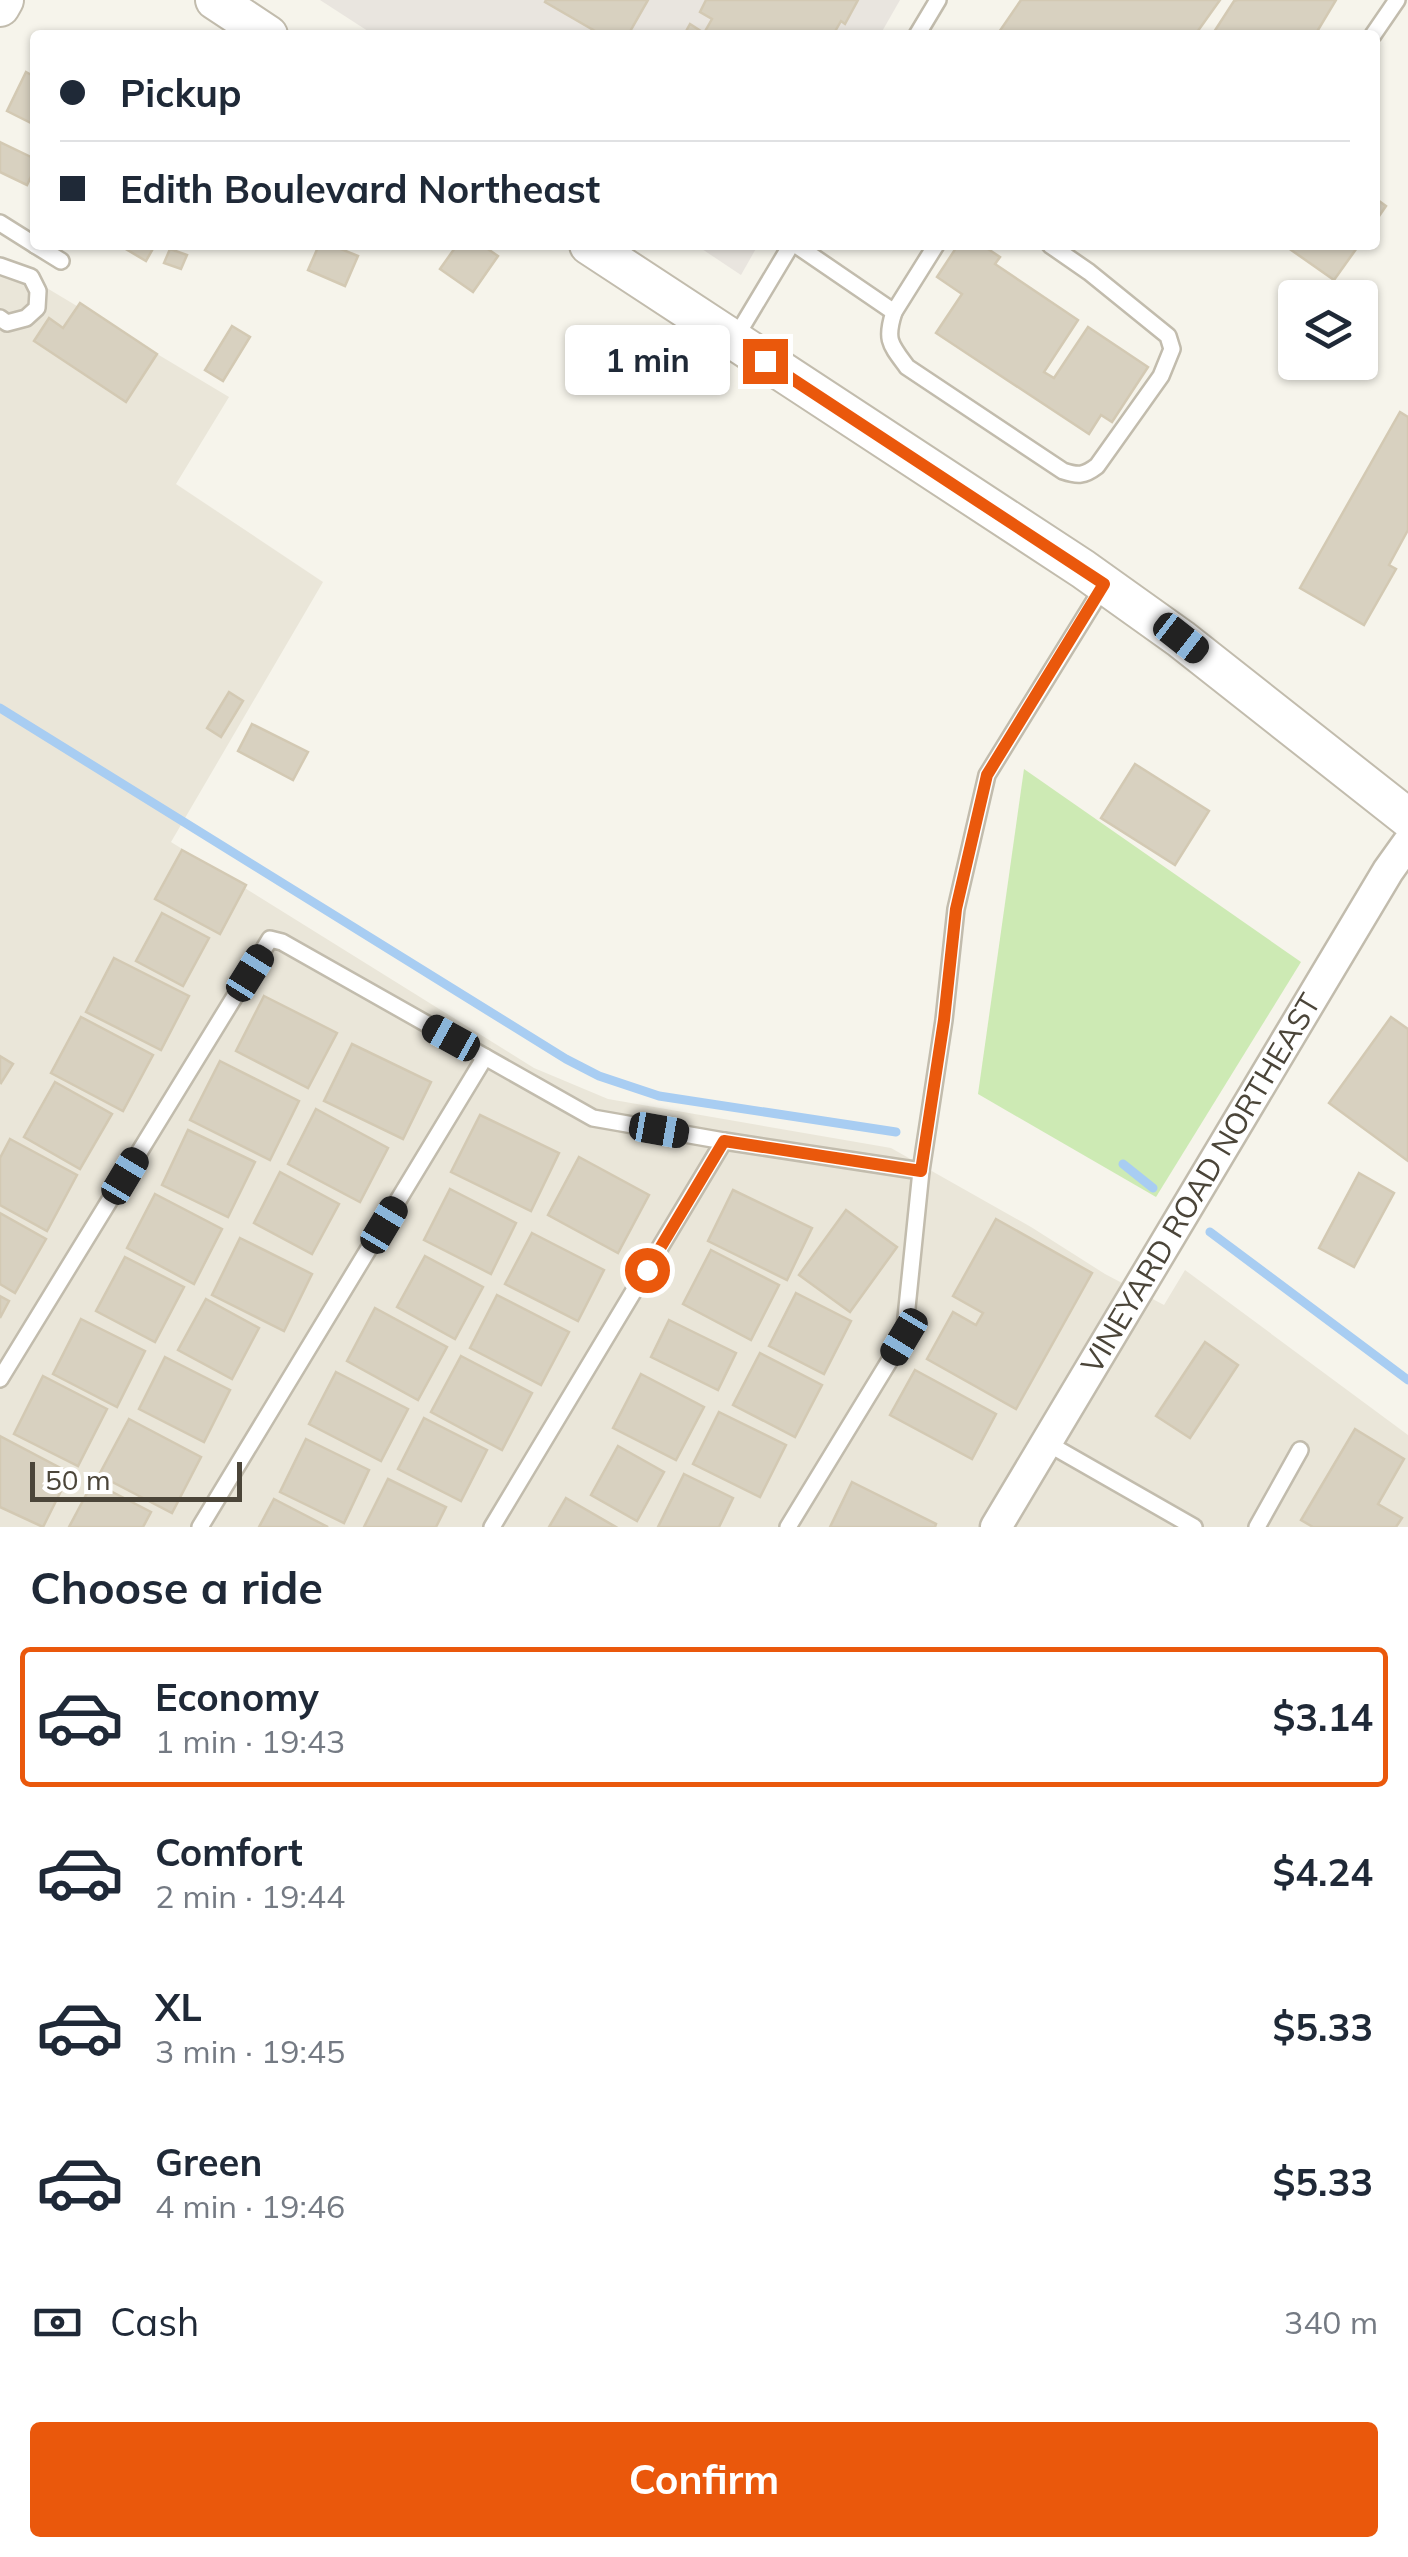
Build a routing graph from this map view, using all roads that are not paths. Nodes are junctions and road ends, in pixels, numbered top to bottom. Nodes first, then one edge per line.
1 (4, 0) edge
2 (215, 0) edge
3 (938, 0) edge
4 (1397, 0) edge
5 (0, 7) edge
6 (260, 30) edge
7 (920, 30) edge
8 (1376, 30) edge
9 (0, 223) edge
10 (30, 242) edge
11 (43, 250) edge
12 (596, 250) edge
13 (790, 250) edge
14 (801, 250) edge
15 (933, 250) edge
16 (1057, 250) edge
17 (61, 261) dead end
18 (0, 266) edge
19 (894, 312) junction
20 (0, 318) edge
21 (734, 340) junction
22 (1104, 584) junction
23 (1408, 818) edge
24 (1408, 842) edge
25 (485, 1057) junction
26 (724, 1141) junction
27 (921, 1171) junction
28 (0, 1379) edge
29 (1046, 1444) junction
30 (1300, 1450) dead end
31 (200, 1527) edge
32 (492, 1527) edge
33 (788, 1527) edge
34 (996, 1527) edge
35 (1194, 1527) edge
36 (1257, 1527) edge

1 - 5 street
2 - 6 street
3 - 7 lane
4 - 8 lane
9 - 10 lane
11 - 17 lane
12 - 21 street
13 - 21 lane
14 - 19 lane
15 - 19 lane
16 - 19 lane
18 - 20 lane
21 - 22 street
22 - 23 street
22 - 27 lane
24 - 29 street, VINEYARD ROAD NORTHEAST
25 - 26 lane
25 - 28 lane
25 - 31 lane
26 - 27 lane
26 - 32 lane
27 - 33 lane
29 - 34 street, VINEYARD ROAD NORTHEAST
29 - 35 lane
30 - 36 lane

